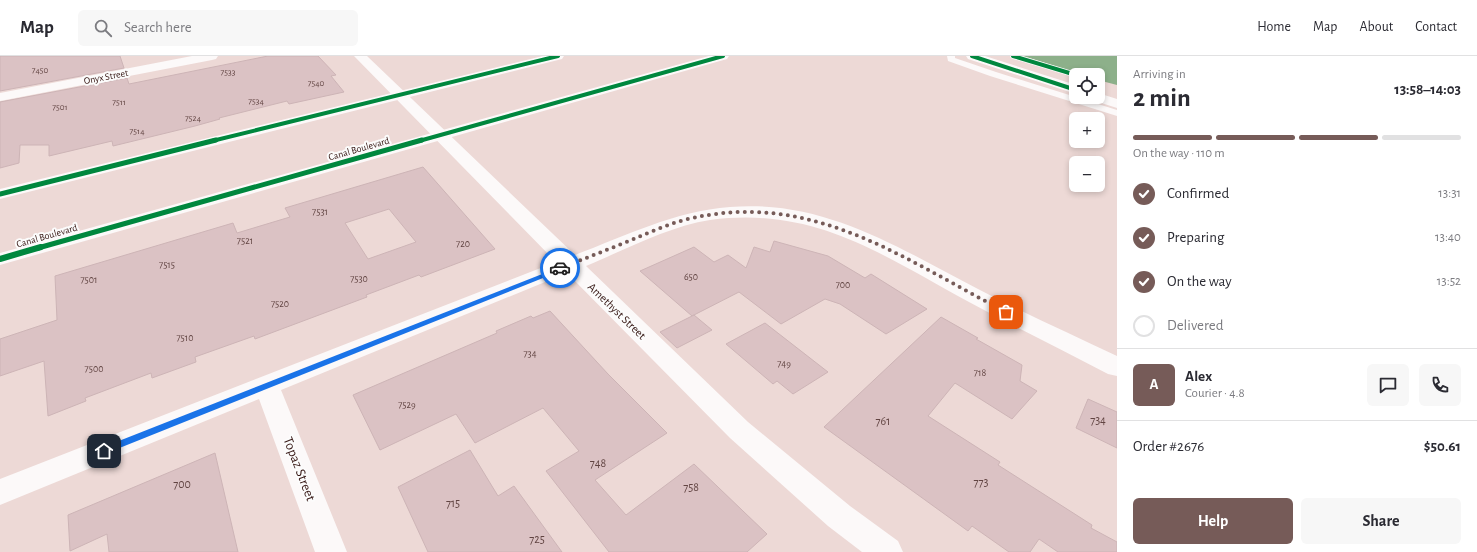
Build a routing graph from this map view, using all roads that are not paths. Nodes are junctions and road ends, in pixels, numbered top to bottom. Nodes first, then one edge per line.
1 (212, 56) edge
2 (360, 56) edge
3 (558, 56) edge
4 (723, 56) edge
5 (950, 56) edge
6 (972, 56) edge
7 (152, 62) edge
8 (1069, 88) edge
9 (400, 95) junction
10 (0, 97) edge
11 (1105, 100) edge
12 (1117, 104) edge
13 (1117, 113) edge
14 (441, 136) junction
15 (0, 194) edge
16 (0, 259) edge
17 (570, 265) junction
18 (1117, 367) edge
19 (267, 386) junction
20 (0, 492) edge
21 (331, 552) edge
22 (887, 552) edge

1 - 7 street, Onyx Street
2 - 9 street, Amethyst Street
3 - 9 street
4 - 14 street, Canal Boulevard
5 - 13 lane
6 - 8 street
7 - 10 street, Onyx Street
9 - 14 street, Amethyst Street
9 - 15 street
11 - 12 street
14 - 16 street, Canal Boulevard
14 - 17 street, Amethyst Street
17 - 18 street
17 - 19 street
17 - 22 street, Amethyst Street
19 - 20 street
19 - 21 street, Topaz Street

